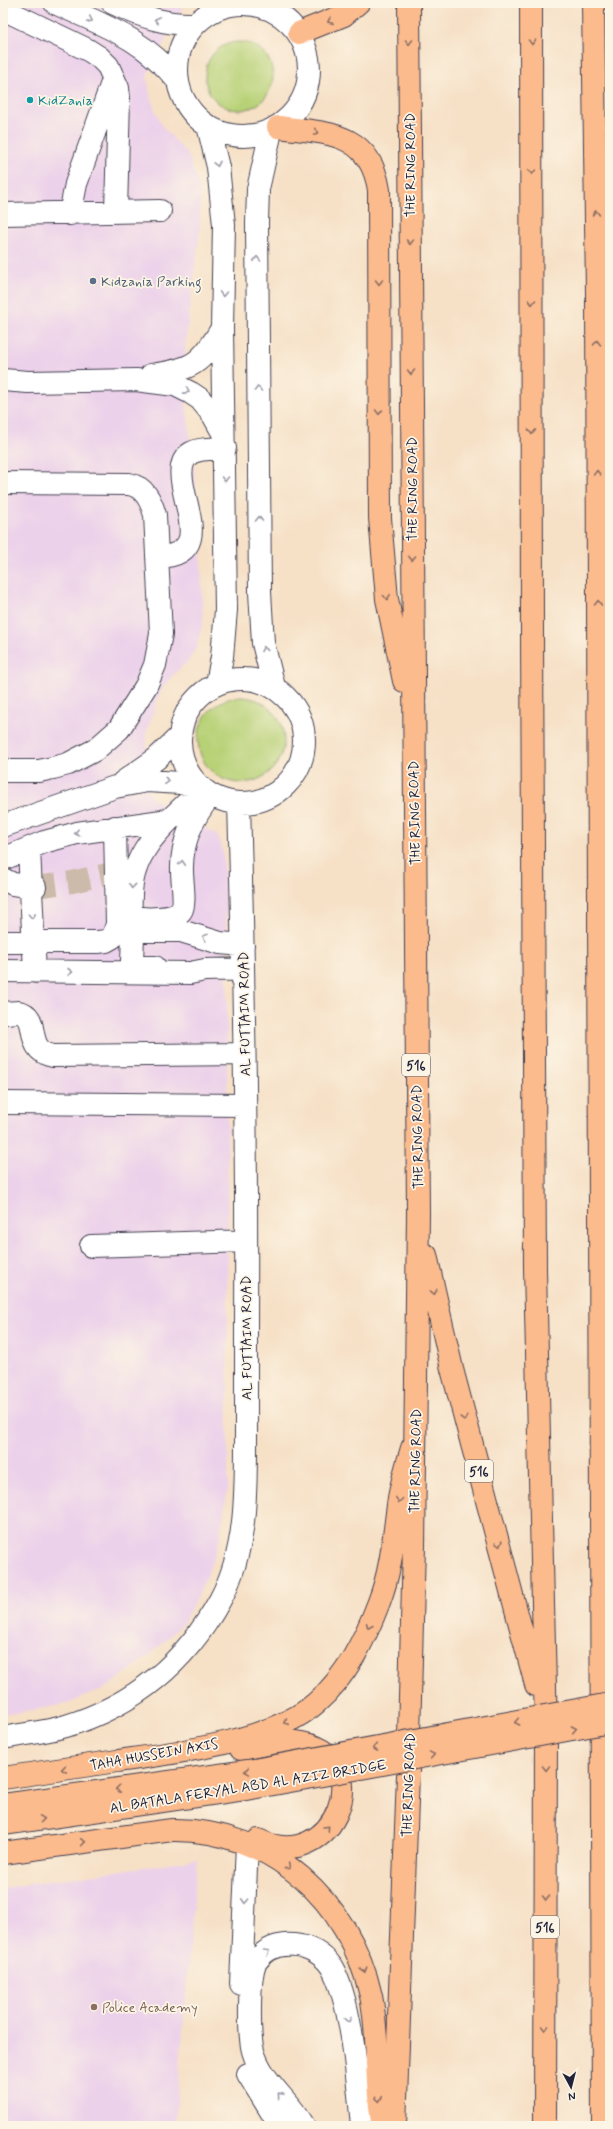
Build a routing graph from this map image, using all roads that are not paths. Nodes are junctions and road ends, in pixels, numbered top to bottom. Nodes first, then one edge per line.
1 (55, 3) edge
2 (113, 3) edge
3 (358, 3) edge
4 (409, 3) edge
5 (532, 3) edge
6 (594, 3) edge
7 (269, 6) edge
8 (215, 7) edge
9 (3, 9) edge
10 (195, 24) junction
11 (299, 33) junction
12 (114, 77) junction
13 (178, 81) junction
14 (208, 126) junction
15 (274, 129) junction
16 (116, 211) junction
17 (160, 211) dead end
18 (3, 214) edge
19 (70, 214) junction
20 (222, 328) junction
21 (3, 380) edge
22 (136, 380) junction
23 (224, 441) junction
24 (3, 483) edge
25 (158, 557) junction
26 (217, 684) junction
27 (274, 687) junction
28 (413, 714) junction
29 (180, 736) junction
30 (3, 771) edge
31 (115, 787) junction
32 (203, 789) junction
33 (239, 803) junction
34 (169, 820) junction
35 (3, 826) edge
36 (115, 827) junction
37 (144, 848) junction
38 (29, 849) junction
39 (3, 859) edge
40 (112, 872) junction
41 (3, 879) edge
42 (33, 887) junction
43 (34, 941) junction
44 (3, 942) edge
45 (243, 945) junction
46 (244, 969) junction
47 (205, 970) junction
48 (3, 971) edge
49 (35, 972) junction
50 (3, 1013) edge
51 (244, 1054) junction
52 (3, 1103) edge
53 (245, 1105) junction
54 (418, 1213) junction
55 (246, 1241) junction
56 (91, 1246) dead end
57 (416, 1435) junction
58 (610, 1704) edge
59 (610, 1722) edge
60 (546, 1729) junction
61 (3, 1738) edge
62 (180, 1753) junction
63 (3, 1778) edge
64 (3, 1805) edge
65 (3, 1824) edge
66 (172, 1830) junction
67 (247, 1844) junction
68 (3, 1853) edge
69 (280, 2126) edge
70 (304, 2126) edge
71 (362, 2126) edge
72 (383, 2126) edge
73 (395, 2126) edge
74 (545, 2126) edge
75 (603, 2126) edge

1 -> 13 street
10 -> 2 street
3 -> 11 main road
4 -> 28 main road, THE RING ROAD / 516
5 -> 60 main road, 516
75 -> 6 main road
7 - 8 street
7 - 11 street
8 - 10 street
9 - 12 street
10 - 13 street
11 - 15 street
12 - 16 street
12 - 19 street
13 - 14 street
14 - 15 street
14 -> 20 street
27 -> 15 street
15 -> 28 main road
16 - 17 street
16 - 19 street
18 - 19 street
20 - 22 street
20 - 23 street
21 - 22 street
22 -> 23 street
23 - 25 street
23 -> 26 street
24 - 25 street
25 - 30 street
26 - 27 street
26 - 29 street
27 - 33 street
28 - 54 main road, THE RING ROAD / 516
29 - 31 street
29 - 32 street
31 -> 32 street
31 - 35 street
32 - 33 street
32 - 34 street
37 -> 32 street
33 - 45 street, AL FUTTAIM ROAD
34 - 36 street
34 - 37 street
36 -> 38 street
36 - 40 street
37 - 40 street
38 - 39 street
38 - 42 street
40 - 43 street
41 - 42 street
42 -> 43 street
43 - 44 street
43 - 49 street
45 - 46 street, AL FUTTAIM ROAD
45 -> 47 street
46 - 47 street
46 - 51 street, AL FUTTAIM ROAD
49 -> 47 street
48 - 49 street
50 - 51 street
51 - 53 street, AL FUTTAIM ROAD
52 - 53 street
53 - 55 street, AL FUTTAIM ROAD
54 - 57 main road, THE RING ROAD / 516
54 -> 60 main road, 516
55 - 56 street
55 - 61 street, AL FUTTAIM ROAD
57 -> 62 main road, TAHA HUSSEIN AXIS
57 - 73 main road, THE RING ROAD / 516
58 -> 64 main road, AL BATALA FERYAL ABD AL AZIZ BRIDGE, bridge
65 -> 59 main road, AL BATALA FERYAL ABD AL AZIZ BRIDGE, bridge
60 -> 74 main road, 516
62 -> 63 main road, TAHA HUSSEIN AXIS
66 -> 62 main road
66 - 67 main road
68 -> 66 main road
67 -> 69 street
67 -> 72 main road
70 -> 71 street

